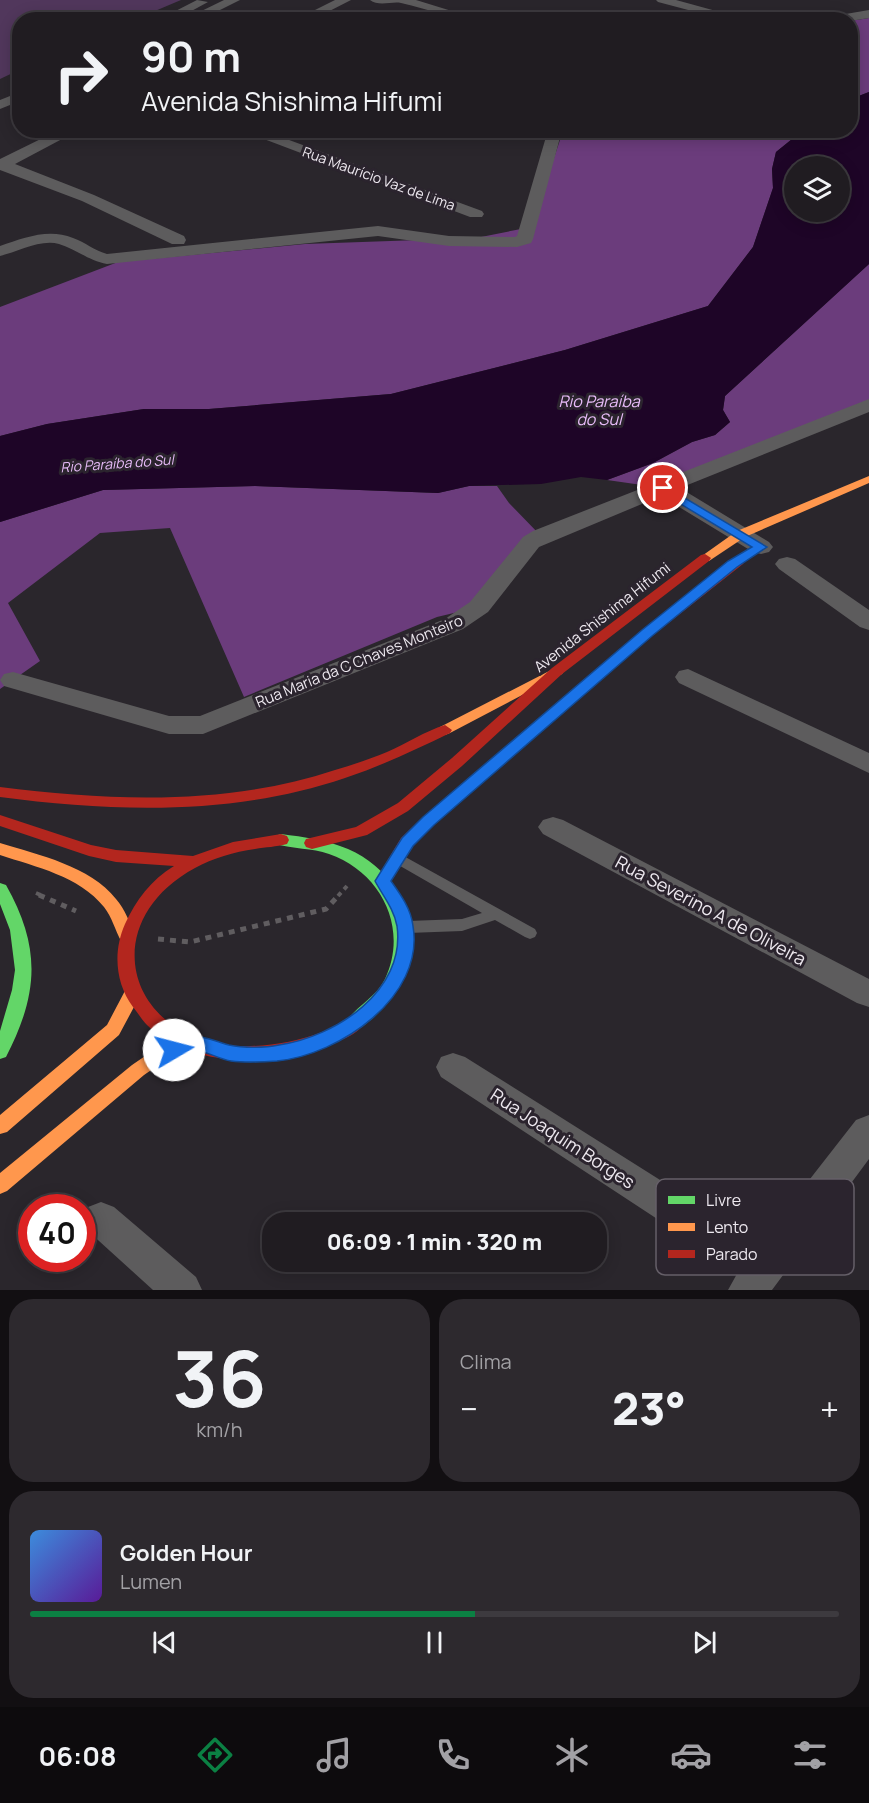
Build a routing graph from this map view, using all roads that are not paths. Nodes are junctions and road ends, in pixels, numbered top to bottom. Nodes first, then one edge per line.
1 (207, 0) edge
2 (234, 0) edge
3 (345, 0) edge
4 (376, 0) edge
5 (394, 0) edge
6 (403, 0) edge
7 (662, 0) edge
8 (181, 12) edge
9 (207, 12) edge
10 (319, 12) edge
11 (446, 12) edge
12 (711, 12) edge
13 (55, 138) edge
14 (269, 138) edge
15 (553, 138) edge
16 (1, 164) edge
17 (476, 214) dead end
18 (178, 240) dead end
19 (0, 250) edge
20 (869, 405) edge
21 (869, 479) edge
22 (663, 488) junction
23 (741, 534) junction
24 (766, 544) joint
25 (787, 564) dead end
26 (869, 622) edge
27 (557, 671) junction
28 (688, 677) dead end
29 (13, 680) dead end
30 (869, 764) edge
31 (0, 792) edge
32 (0, 820) edge
33 (552, 827) dead end
34 (312, 843) junction
35 (0, 849) edge
36 (396, 857) junction
37 (192, 861) junction
38 (383, 881) junction
39 (0, 889) edge
40 (495, 914) junction
41 (405, 927) junction
42 (530, 933) dead end
43 (127, 936) junction
44 (133, 992) junction
45 (869, 994) edge
46 (190, 1043) junction
47 (0, 1052) edge
48 (453, 1067) dead end
49 (0, 1126) edge
50 (869, 1131) edge
51 (832, 1179) edge
52 (0, 1185) edge
53 (656, 1208) edge
54 (101, 1219) dead end
55 (182, 1290) edge

1 - 8 street
2 - 9 street
3 - 10 street
4 - 5 street
6 - 11 street
7 - 12 street
13 - 16 street
14 - 17 street, Rua Maurício Vaz de Lima
15 - 19 street
16 - 18 street
20 - 22 street, Rua Maria da C Chaves Monteiro
21 - 23 street, Avenida Shishima Hifumi
22 - 23 street
22 - 29 street, Rua Maria da C Chaves Monteiro
23 - 24 street
23 - 27 street, Avenida Shishima Hifumi
24 - 36 street
25 - 26 street
27 - 31 street
27 - 34 street, Avenida Shishima Hifumi
28 - 30 street
32 - 37 street
33 - 45 street, Rua Severino A de Oliveira
34 - 37 street
34 - 38 street
35 - 43 street
36 - 38 street
36 - 40 lane
37 - 43 street
38 - 41 street
39 - 47 street
40 - 41 lane
40 - 42 lane
41 - 46 street
43 - 44 street
44 - 46 street
44 - 49 street
46 - 52 street
48 - 53 street, Rua Joaquim Borges
50 - 51 street
54 - 55 street

